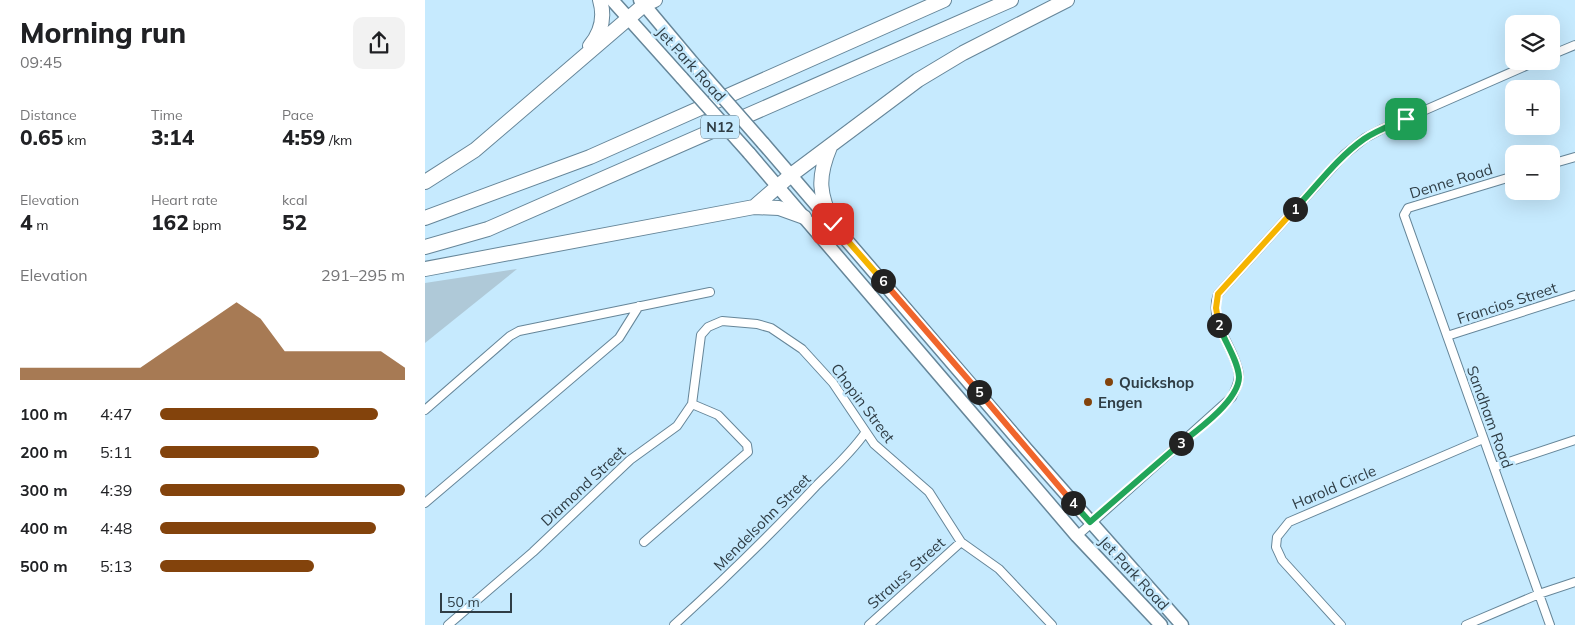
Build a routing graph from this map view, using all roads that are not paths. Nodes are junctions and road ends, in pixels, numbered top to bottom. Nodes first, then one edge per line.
1 (600, 0) edge
2 (612, 0) edge
3 (944, 0) edge
4 (1011, 0) edge
5 (1067, 0) edge
6 (646, 2) edge
7 (629, 19) junction
8 (1575, 45) edge
9 (1560, 51) edge
10 (569, 68) junction
11 (1516, 70) edge
12 (831, 147) junction
13 (1575, 157) edge
14 (1560, 161) edge
15 (791, 175) junction
16 (1505, 179) edge
17 (425, 182) edge
18 (778, 187) junction
19 (754, 206) junction
20 (805, 217) junction
21 (425, 218) edge
22 (1404, 218) joint
23 (833, 224) junction
24 (425, 247) edge
25 (425, 269) edge
26 (711, 292) dead end
27 (1575, 295) edge
28 (639, 306) junction
29 (714, 323) joint
30 (1447, 336) junction
31 (692, 404) junction
32 (425, 410) edge
33 (865, 433) junction
34 (1483, 439) junction
35 (1575, 440) edge
36 (1493, 467) junction
37 (425, 503) edge
38 (1090, 522) junction
39 (1077, 536) junction
40 (644, 542) dead end
41 (961, 542) junction
42 (1575, 582) edge
43 (1539, 594) junction
44 (873, 624) edge
45 (448, 625) edge
46 (674, 625) edge
47 (1052, 625) edge
48 (1161, 625) edge
49 (1182, 625) edge
50 (1341, 625) edge
51 (1466, 625) edge
52 (1550, 625) edge

1 - 10 highway
2 - 7 main road, Jet Park Road
3 - 21 highway, N12
4 - 24 highway, N12
5 - 12 highway
6 - 7 highway
6 - 15 main road, Jet Park Road, bridge
7 - 10 highway
7 - 18 main road, Jet Park Road, bridge
8 - 9 street
10 - 17 highway
11 - 38 street
12 - 15 highway
12 - 23 highway
13 - 14 street
15 - 18 highway
15 - 23 main road, Jet Park Road
16 - 22 street, Denne Road
18 - 19 highway
18 - 20 main road, Jet Park Road
19 - 20 highway
19 - 25 highway
20 - 39 main road, Jet Park Road
22 - 30 street, Sandham Road
23 - 38 main road, Jet Park Road
26 - 28 street
27 - 30 street, Francios Street
28 - 32 street
28 - 37 street
29 - 31 street, Diamond Street
29 - 33 street, Chopin Street
30 - 34 street, Sandham Road
31 - 40 street
31 - 45 street, Diamond Street
33 - 41 street, Chopin Street
33 - 46 street, Mendelsohn Street
34 - 36 street, Sandham Road
34 - 50 street, Harold Circle
35 - 36 street
36 - 43 street, Sandham Road
38 - 39 street
38 - 49 main road, Jet Park Road
39 - 48 main road, Jet Park Road
41 - 44 street, Strauss Street
41 - 47 street, Chopin Street
42 - 43 street
43 - 51 street
43 - 52 street, Sandham Road

